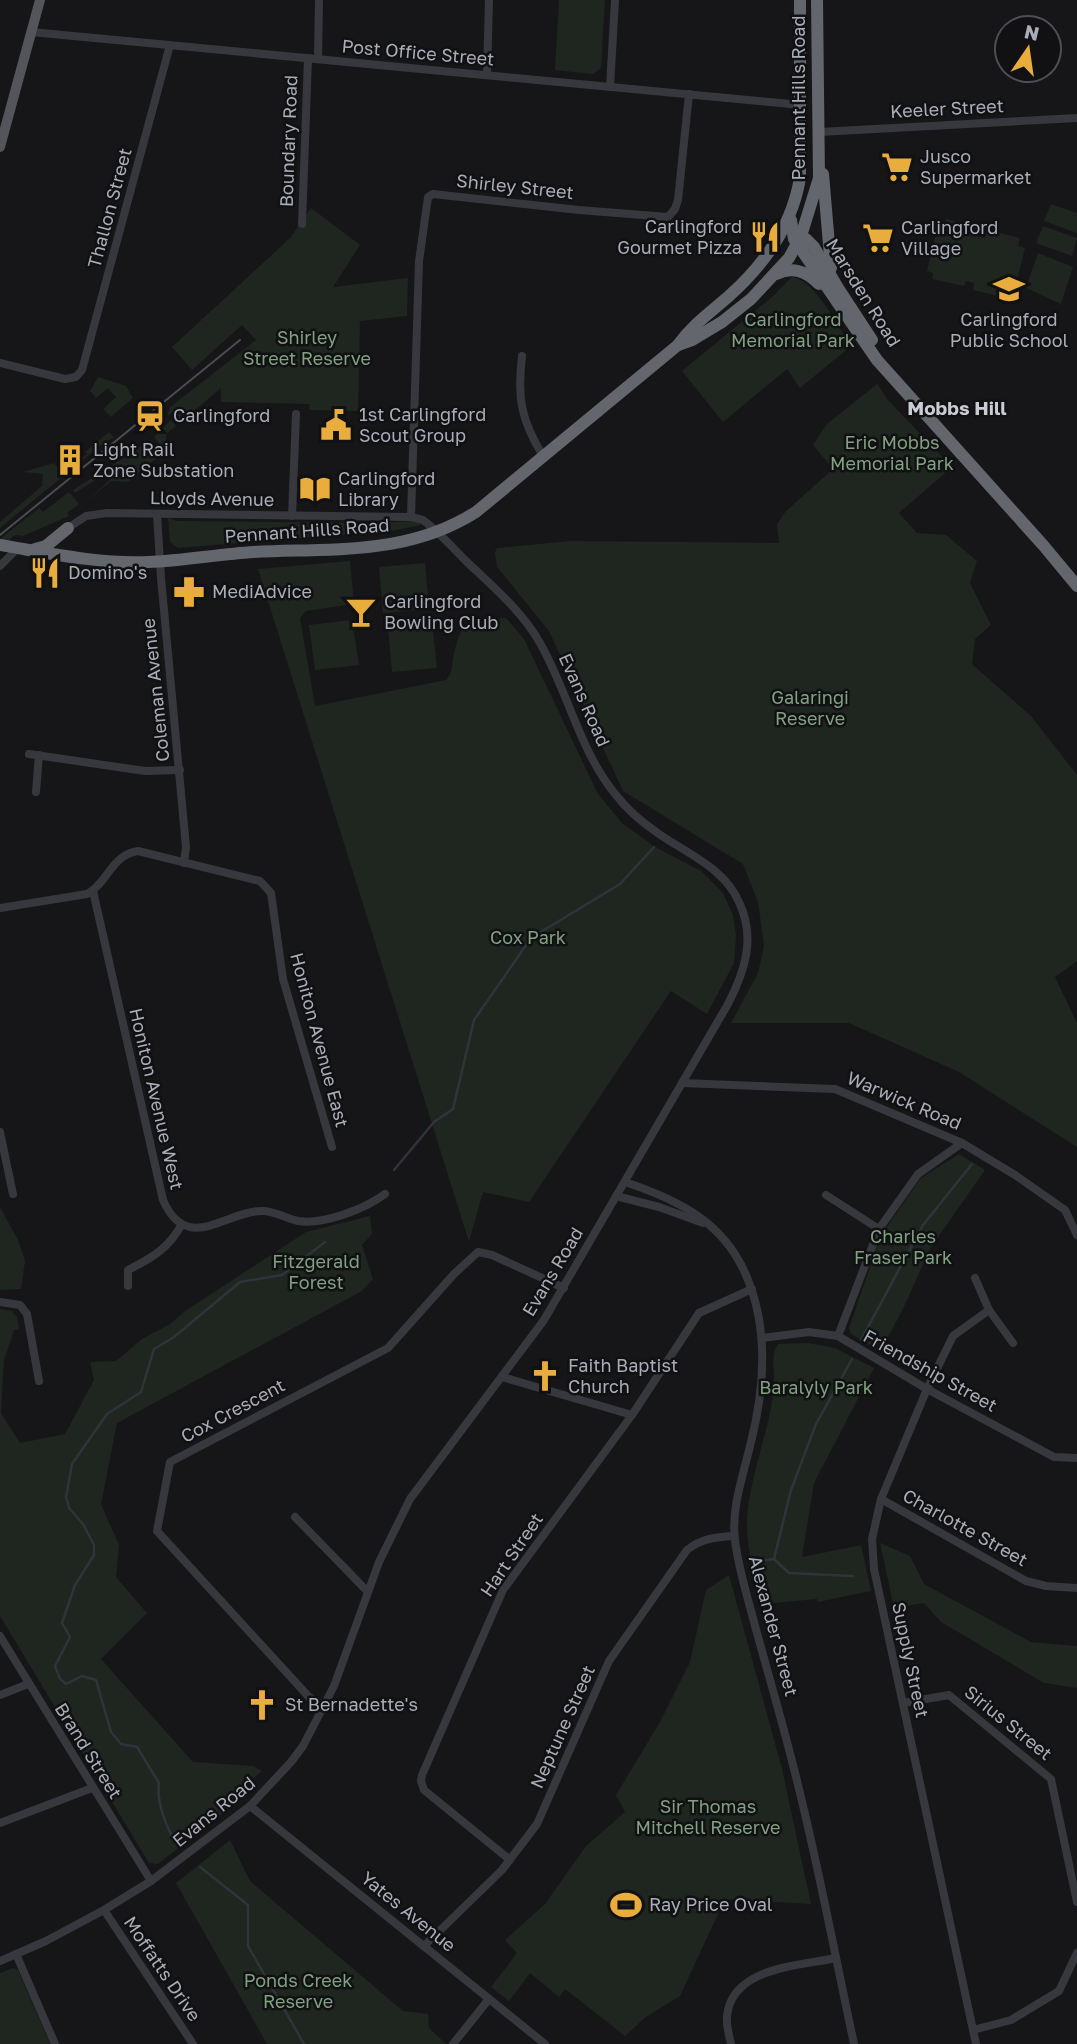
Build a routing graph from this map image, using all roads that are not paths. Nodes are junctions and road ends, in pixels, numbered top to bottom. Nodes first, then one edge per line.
1 (40, 0) edge
2 (319, 0) edge
3 (489, 0) edge
4 (615, 0) edge
5 (800, 0) edge
6 (817, 0) edge
7 (31, 32) junction
8 (170, 45) junction
9 (308, 58) junction
10 (318, 59) junction
11 (487, 75) junction
12 (610, 87) junction
13 (689, 94) junction
14 (801, 105) junction
15 (1077, 118) edge
16 (820, 132) junction
17 (0, 147) edge
18 (819, 159) junction
19 (791, 212) junction
20 (302, 224) dead end
21 (797, 239) junction
22 (774, 275) junction
23 (832, 275) junction
24 (735, 291) junction
25 (832, 295) junction
26 (678, 345) junction
27 (522, 356) dead end
28 (0, 363) edge
29 (891, 374) junction
30 (296, 414) dead end
31 (543, 456) junction
32 (158, 514) junction
33 (292, 516) junction
34 (411, 517) junction
35 (68, 528) joint
36 (437, 533) junction
37 (8, 546) edge
38 (32, 550) junction
39 (160, 561) junction
40 (0, 566) edge
41 (1077, 586) edge
42 (29, 754) dead end
43 (39, 755) junction
44 (180, 770) junction
45 (36, 792) dead end
46 (184, 863) junction
47 (93, 891) junction
48 (0, 908) edge
49 (682, 1083) junction
50 (0, 1132) edge
51 (962, 1143) junction
52 (331, 1147) dead end
53 (625, 1182) junction
54 (13, 1194) dead end
55 (384, 1194) dead end
56 (827, 1195) dead end
57 (616, 1196) junction
58 (182, 1224) junction
59 (709, 1226) junction
60 (879, 1229) junction
61 (1077, 1235) edge
62 (975, 1278) dead end
63 (128, 1286) dead end
64 (564, 1288) junction
65 (752, 1289) junction
66 (0, 1302) edge
67 (989, 1310) junction
68 (838, 1336) junction
69 (762, 1338) junction
70 (1013, 1343) dead end
71 (502, 1377) junction
72 (39, 1381) dead end
73 (927, 1389) junction
74 (632, 1415) junction
75 (1077, 1458) edge
76 (881, 1499) junction
77 (295, 1517) dead end
78 (734, 1536) junction
79 (1077, 1588) edge
80 (367, 1591) junction
81 (0, 1636) edge
82 (28, 1684) junction
83 (0, 1695) edge
84 (903, 1703) junction
85 (324, 1706) junction
86 (92, 1788) junction
87 (250, 1806) junction
88 (0, 1823) edge
89 (510, 1860) junction
90 (151, 1881) junction
91 (1077, 1898) edge
92 (104, 1910) junction
93 (424, 1946) junction
94 (1077, 1953) edge
95 (16, 1954) junction
96 (836, 1958) junction
97 (0, 1961) edge
98 (489, 1999) junction
99 (973, 2030) junction
100 (55, 2044) edge
101 (193, 2044) edge
102 (453, 2044) edge
103 (545, 2044) edge
104 (731, 2044) edge
105 (854, 2044) edge
106 (976, 2044) edge

1 - 7 main road
2 - 10 street
3 - 11 street
4 - 12 street
5 - 14 highway, Pennant Hills Road
6 - 16 highway, Pennant Hills Road
7 - 8 street, Post Office Street
7 - 17 main road
8 - 9 street, Post Office Street
8 - 28 street, Thallon Street
9 - 10 street, Post Office Street
9 - 20 street, Boundary Road
10 - 11 street, Post Office Street
11 - 12 street, Post Office Street
12 - 13 street, Post Office Street
13 - 14 street, Post Office Street
13 - 34 street, Shirley Street
14 - 19 highway, Pennant Hills Road
15 - 16 street, Keeler Street
16 - 18 highway, Pennant Hills Road
18 - 21 highway, Pennant Hills Road
18 - 23 highway
19 - 21 highway, Marsden Road
19 - 24 highway, Pennant Hills Road
21 - 22 highway, Pennant Hills Road
21 - 23 highway, Marsden Road
21 - 24 highway
21 - 25 highway, Marsden Road
22 - 25 highway
22 - 26 highway, Pennant Hills Road
23 - 29 highway, Marsden Road
24 - 26 highway, Pennant Hills Road
25 - 29 highway, Marsden Road
26 - 31 highway, Pennant Hills Road
27 - 31 street
29 - 41 highway, Marsden Road
30 - 33 street
31 - 36 highway, Pennant Hills Road
32 - 33 street, Lloyds Avenue
32 - 35 street, Lloyds Avenue
32 - 39 street, Coleman Avenue
33 - 34 street, Lloyds Avenue
34 - 36 street
35 - 38 highway
36 - 39 highway, Pennant Hills Road
36 - 49 street, Evans Road
37 - 38 highway, Pennant Hills Road
37 - 40 street
38 - 39 highway, Pennant Hills Road
39 - 44 street, Coleman Avenue
42 - 43 street
43 - 44 street
43 - 45 street
44 - 46 street, Coleman Avenue
46 - 47 street, Honiton Avenue East
46 - 52 street, Honiton Avenue East
47 - 48 street
47 - 58 street, Honiton Avenue West
49 - 51 street, Warwick Road
49 - 53 street, Evans Road
50 - 54 street
51 - 60 street
51 - 61 street, Warwick Road
53 - 57 street, Evans Road
53 - 59 street, Alexander Street
55 - 58 street
56 - 60 street
57 - 59 street, Alexander Street
57 - 64 street, Evans Road
58 - 63 street
59 - 65 street, Alexander Street
60 - 68 street
62 - 67 street
64 - 71 street, Evans Road
64 - 85 street, Cox Crescent
65 - 69 street, Alexander Street
65 - 74 street, Hart Street
66 - 72 street
67 - 70 street
67 - 73 street, Supply Street
68 - 69 street, Friendship Street
68 - 73 street, Friendship Street
69 - 78 street, Alexander Street
71 - 74 street
71 - 80 street, Evans Road
73 - 75 street, Friendship Street
73 - 76 street, Supply Street
74 - 89 street, Hart Street
76 - 79 street, Charlotte Street
76 - 84 street, Supply Street
77 - 80 street
78 - 89 street, Neptune Street
78 - 96 street, Alexander Street
80 - 85 street, Evans Road
81 - 82 street, Brand Street
82 - 83 street
82 - 86 street, Brand Street
84 - 91 street, Sirius Street
84 - 99 street, Supply Street
85 - 87 street, Evans Road
86 - 88 street
86 - 90 street, Brand Street
87 - 90 street, Evans Road
87 - 93 street, Yates Avenue
89 - 93 street, Neptune Street
90 - 92 street, Evans Road
92 - 95 street, Evans Road
92 - 101 street, Moffatts Drive
93 - 98 street, Yates Avenue
94 - 99 street
95 - 97 street, Evans Road
95 - 100 street
96 - 104 street
96 - 105 street, Alexander Street
98 - 102 street
98 - 103 street, Yates Avenue
99 - 106 street, Supply Street

